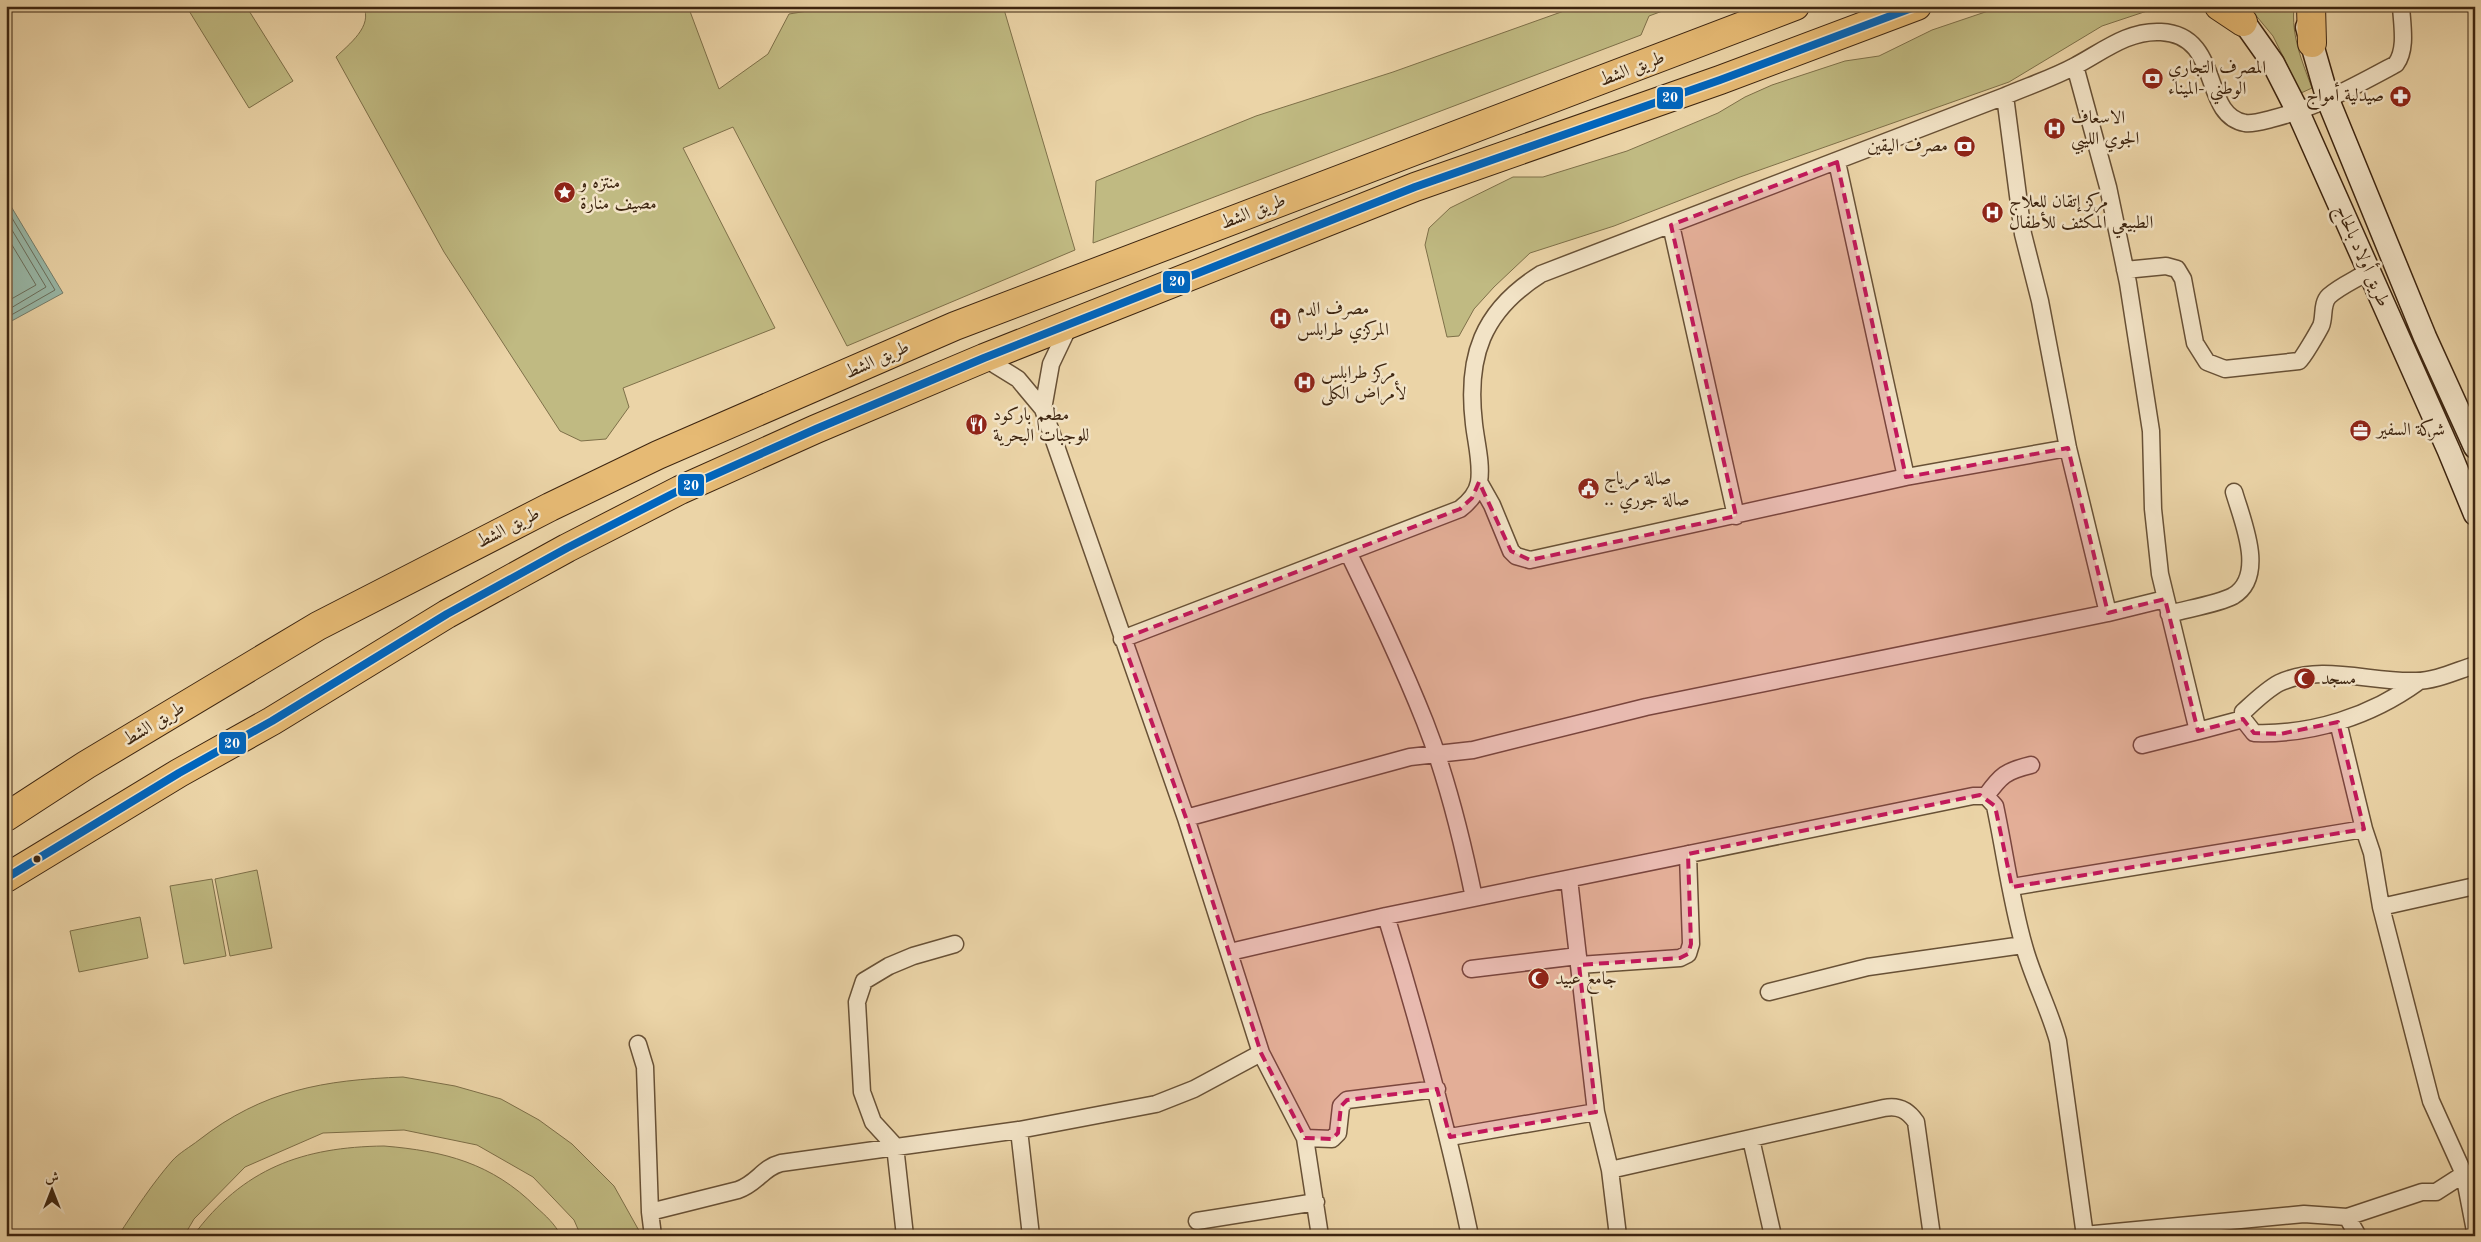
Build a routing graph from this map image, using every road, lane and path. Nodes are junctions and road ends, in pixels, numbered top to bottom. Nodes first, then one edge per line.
1 (1795, 6) edge
2 (1918, 6) edge
3 (2219, 6) edge
4 (2303, 6) edge
5 (2311, 6) edge
6 (2401, 6) edge
7 (2238, 14) edge
8 (2312, 43) junction
9 (2075, 66) junction
10 (2005, 96) junction
11 (2328, 100) junction
12 (2298, 112) junction
13 (1837, 162) junction
14 (1670, 225) junction
15 (2126, 270) junction
16 (2369, 271) junction
17 (1070, 324) junction
18 (984, 358) junction
19 (1043, 409) junction
20 (2475, 447) edge
21 (2068, 448) junction
22 (1906, 477) junction
23 (1479, 482) junction
24 (2234, 492) dead end
25 (2475, 514) edge
26 (1736, 516) junction
27 (1348, 552) junction
28 (2167, 606) junction
29 (2108, 613) junction
30 (1122, 639) junction
31 (2475, 665) edge
32 (2418, 682) junction
33 (2243, 720) junction
34 (2338, 722) junction
35 (2198, 731) junction
36 (2142, 745) dead end
37 (1436, 754) junction
38 (2030, 764) dead end
39 (1986, 796) junction
40 (6, 817) edge
41 (1186, 818) junction
42 (2364, 829) junction
43 (1688, 854) junction
44 (6, 878) edge
45 (1569, 879) junction
46 (2475, 886) edge
47 (2012, 887) junction
48 (1474, 898) junction
49 (2381, 907) junction
50 (1386, 916) junction
51 (955, 944) dead end
52 (2023, 944) junction
53 (1230, 952) junction
54 (1579, 961) junction
55 (1471, 969) dead end
56 (1768, 992) dead end
57 (638, 1044) dead end
58 (1261, 1053) junction
59 (1437, 1089) junction
60 (1596, 1112) junction
61 (1019, 1130) junction
62 (1450, 1137) junction
63 (1305, 1138) junction
64 (1751, 1139) junction
65 (895, 1146) junction
66 (1610, 1170) junction
67 (2464, 1174) junction
68 (1316, 1202) junction
69 (650, 1212) junction
70 (2347, 1217) junction
71 (1197, 1221) dead end
72 (2475, 1232) edge
73 (653, 1236) edge
74 (904, 1236) edge
75 (1031, 1236) edge
76 (1320, 1236) edge
77 (1470, 1236) edge
78 (1618, 1236) edge
79 (1773, 1236) edge
80 (1932, 1236) edge
81 (2084, 1236) edge
82 (2358, 1236) edge

1 - 40 highway, طريق الشط
2 - 17 highway, طريق الشط
3 - 7 highway
4 - 8 main road, طريق أولاد بالحاج
5 - 8 highway
6 - 11 street
7 - 12 main road, طريق أولاد بالحاج
8 - 11 main road, طريق أولاد بالحاج
9 - 10 street
9 - 12 street
9 - 15 street
10 - 13 street
10 - 21 street
11 - 12 street
11 - 20 main road, طريق أولاد بالحاج
12 - 16 main road, طريق أولاد بالحاج
13 - 14 street
13 - 22 street
14 - 23 street
14 - 26 street
15 - 16 street
15 - 28 street
16 - 25 main road, طريق أولاد بالحاج
17 - 18 highway, طريق الشط
17 - 19 street
18 - 19 street
18 - 44 highway, طريق الشط
19 - 30 street
21 - 22 street
21 - 29 street
22 - 26 street
23 - 26 street
23 - 27 street
24 - 28 street
27 - 30 street
27 - 37 street
28 - 29 street
28 - 35 street
29 - 37 street
30 - 41 street
31 - 32 street
32 - 33 street
32 - 34 street
33 - 34 street
33 - 35 street
34 - 42 street
35 - 36 street
37 - 41 street
37 - 48 street
38 - 39 street
39 - 43 street
39 - 47 street
41 - 53 street
42 - 47 street
42 - 49 street
43 - 45 street
43 - 54 street
45 - 48 street
45 - 54 street
46 - 49 street
47 - 52 street
48 - 50 street
49 - 67 street
50 - 53 street
50 - 59 street
51 - 65 street
52 - 56 street
52 - 81 street
53 - 58 street
54 - 55 street
54 - 60 street
57 - 69 street
58 - 61 street
58 - 63 street
59 - 62 street
59 - 63 street
60 - 62 street
60 - 66 street
61 - 65 street
61 - 75 street
62 - 77 street
63 - 68 street
64 - 66 street
64 - 79 street
64 - 80 street
65 - 69 street
65 - 74 street
66 - 78 street
67 - 70 street
67 - 72 street
68 - 71 street
68 - 76 street
69 - 73 street
70 - 81 street
70 - 82 street

